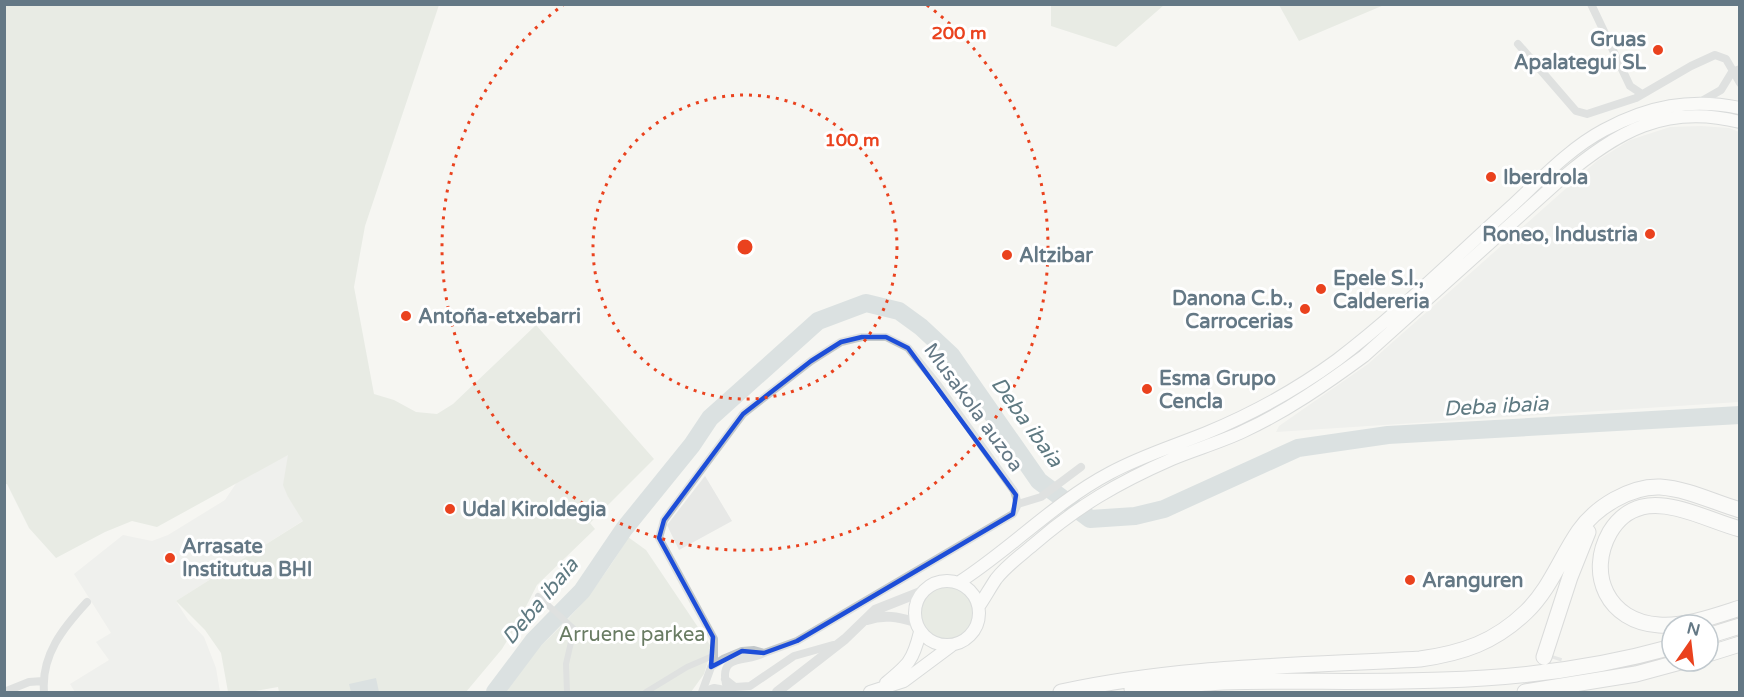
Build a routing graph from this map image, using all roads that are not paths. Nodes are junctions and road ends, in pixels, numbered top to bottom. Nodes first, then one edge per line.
1 (1591, 4) edge
2 (1518, 44) dead end
3 (1736, 70) edge
4 (1740, 83) edge
5 (1642, 94) junction
6 (1695, 103) junction
7 (1740, 108) edge
8 (1740, 122) edge
9 (1078, 469) dead end
10 (1018, 504) junction
11 (1740, 510) edge
12 (1600, 511) junction
13 (1617, 520) junction
14 (1740, 529) edge
15 (958, 583) junction
16 (923, 591) junction
17 (538, 596) dead end
18 (87, 602) dead end
19 (979, 606) junction
20 (1740, 608) edge
21 (867, 620) junction
22 (1740, 626) edge
23 (918, 627) junction
24 (1720, 632) edge
25 (838, 644) junction
26 (1740, 644) edge
27 (951, 646) junction
28 (1660, 650) edge
29 (1720, 650) edge
30 (764, 652) junction
31 (715, 655) junction
32 (711, 667) junction
33 (1660, 668) edge
34 (725, 679) junction
35 (43, 681) junction
36 (1577, 685) junction
37 (875, 690) edge
38 (4, 692) edge
39 (729, 692) edge
40 (777, 692) edge
41 (44, 693) edge
42 (567, 693) edge
43 (646, 693) edge
44 (703, 693) edge
45 (1061, 693) edge
46 (1107, 693) edge
47 (1525, 693) edge
48 (1550, 693) edge

1 - 5 street
2 - 5 street
3 - 4 street
3 - 5 street
3 - 6 street
6 - 7 main road
6 - 15 main road
8 - 19 main road
9 - 10 street
10 - 30 street
10 - 31 street, Musakola auzoa
11 - 12 highway
12 - 13 highway
12 - 45 highway
13 - 14 highway
13 - 20 highway
15 - 16 main road
15 - 19 main road
16 - 21 street
16 - 23 main road
17 - 42 street
18 - 35 street
19 - 27 main road
21 - 23 street
21 - 25 street
22 - 24 highway
23 - 27 main road
23 - 37 main road
25 - 34 street
25 - 40 street
26 - 29 highway
27 - 37 main road
28 - 46 highway
30 - 32 street
30 - 34 street
31 - 32 street
31 - 43 street
32 - 44 street
33 - 36 highway
34 - 39 street
35 - 38 street
35 - 41 street
36 - 47 highway
36 - 48 highway
39 - 44 street

